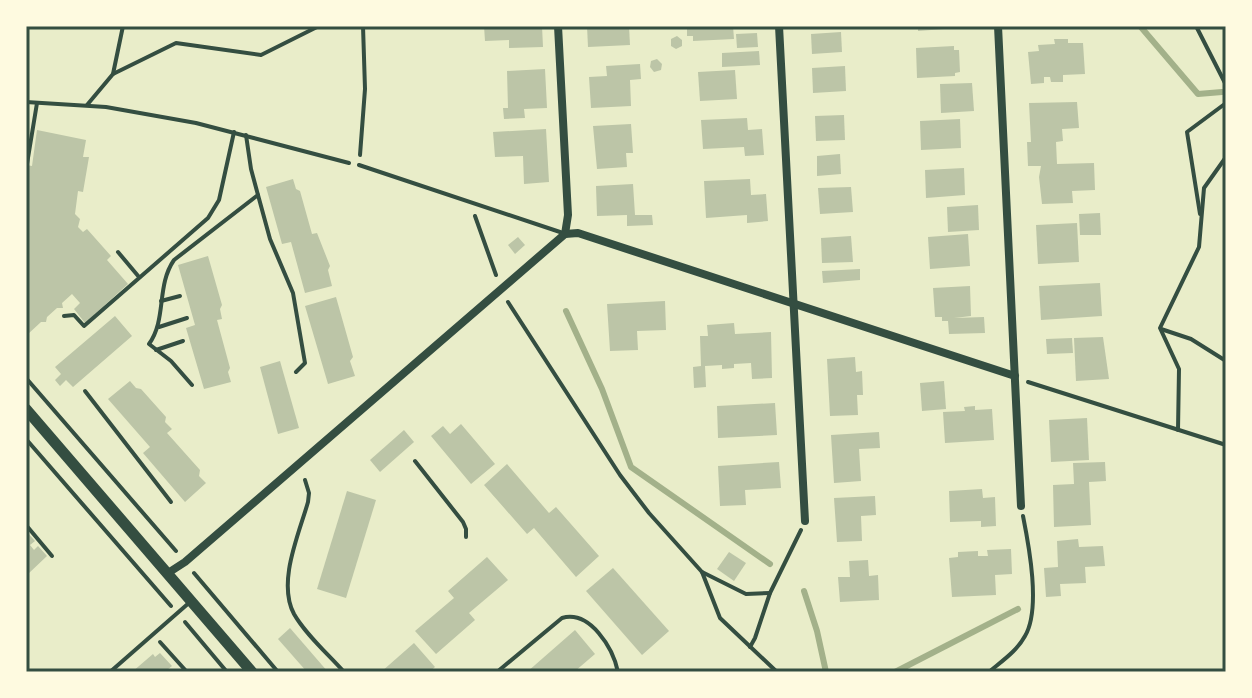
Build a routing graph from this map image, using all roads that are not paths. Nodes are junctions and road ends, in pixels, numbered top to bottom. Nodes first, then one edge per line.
1 (558, 26) edge
2 (779, 26) edge
3 (998, 26) edge
4 (359, 165) road end
5 (565, 234) junction
6 (794, 304) junction
7 (1015, 376) junction
8 (26, 409) edge
9 (1021, 506) road end
10 (805, 521) road end
11 (168, 573) junction
12 (192, 601) junction
13 (110, 672) edge
14 (252, 672) edge

1 - 5 street
2 - 6 street
3 - 7 street
4 - 5 lane
5 - 6 street
5 - 11 street
6 - 7 street
6 - 10 street
7 - 9 street
8 - 11 street
11 - 12 street
12 - 13 lane
12 - 14 street

